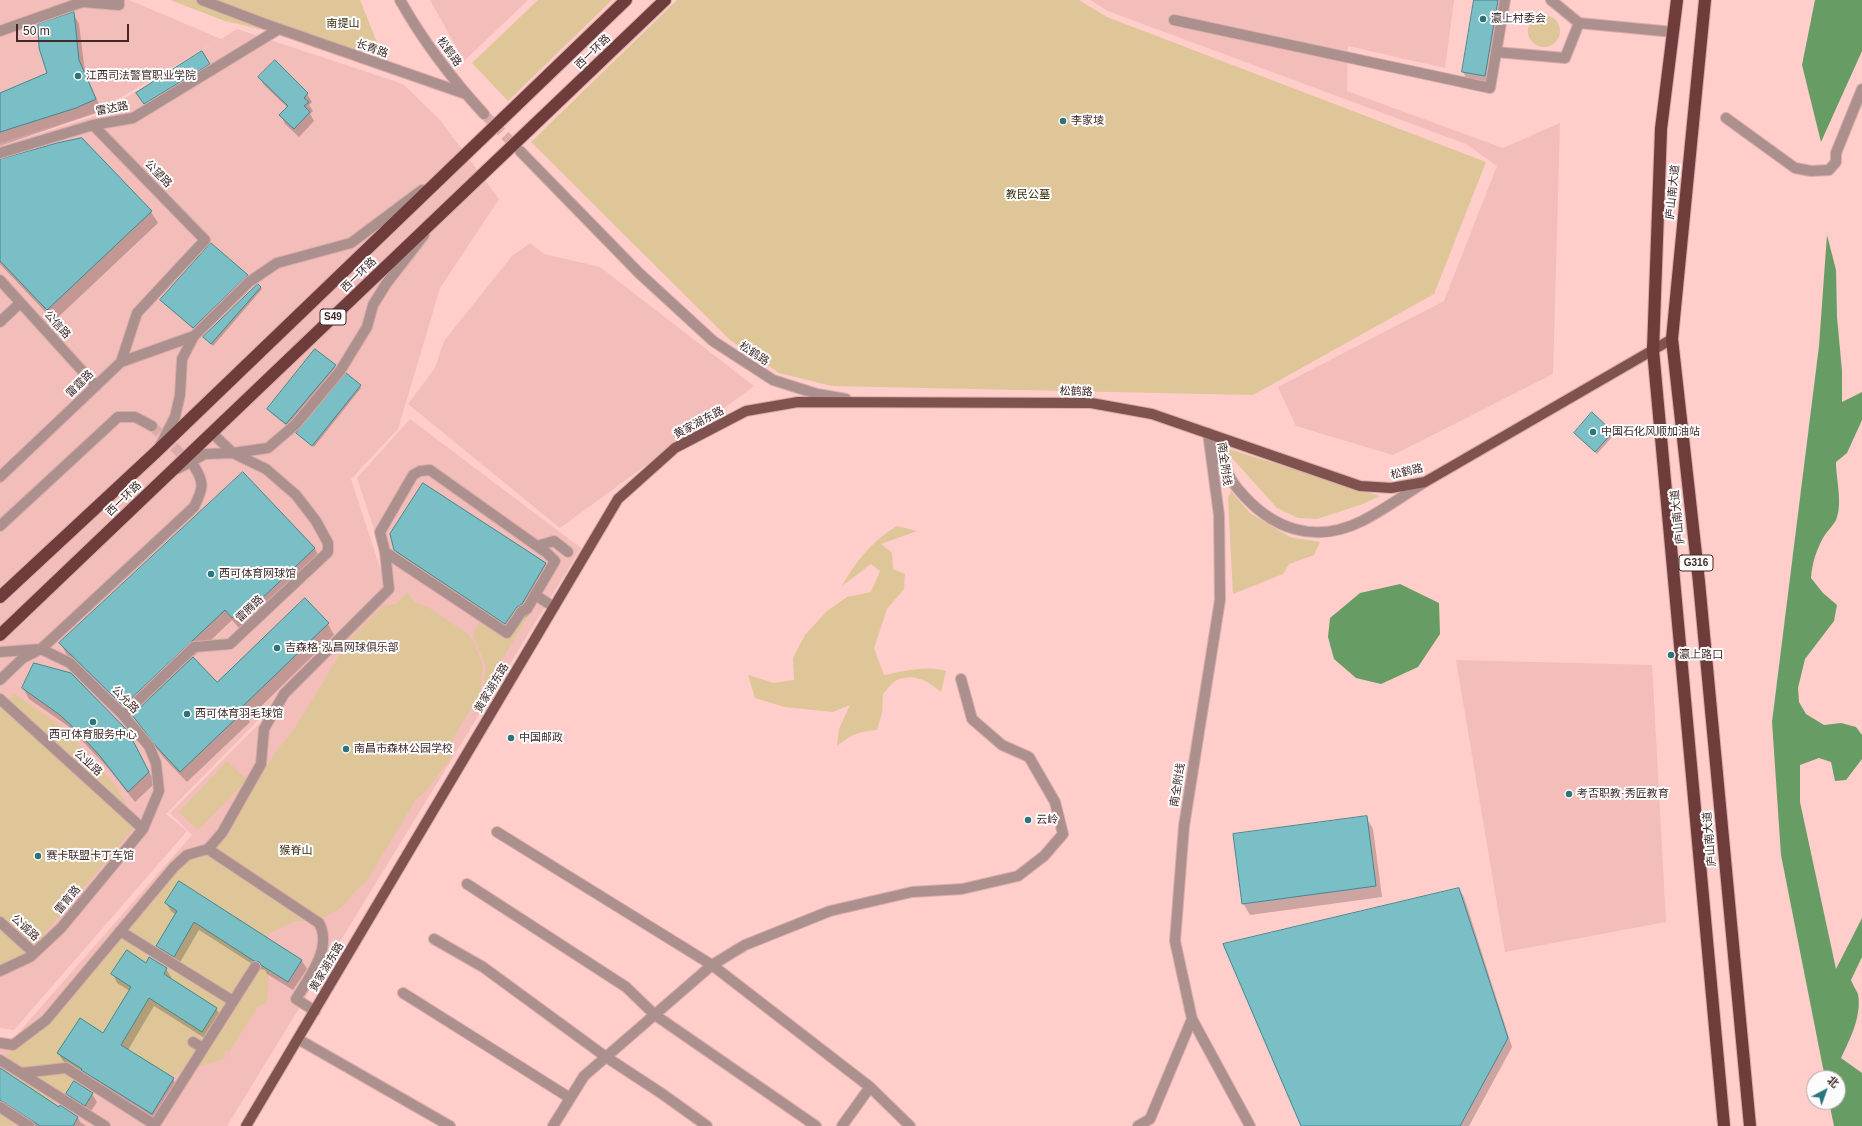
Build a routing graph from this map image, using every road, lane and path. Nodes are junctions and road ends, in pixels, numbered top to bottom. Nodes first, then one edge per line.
1 (118, 0) edge
2 (202, 0) edge
3 (400, 0) edge
4 (626, 0) edge
5 (665, 0) edge
6 (1505, 0) edge
7 (1551, 0) edge
8 (1677, 0) edge
9 (1705, 0) edge
10 (1174, 20) dead end
11 (1579, 22) junction
12 (279, 29) junction
13 (0, 31) edge
14 (1673, 32) junction
15 (1496, 52) junction
16 (1862, 89) edge
17 (466, 94) junction
18 (484, 114) tunnel mouth
19 (1726, 118) dead end
20 (93, 125) junction
21 (520, 151) tunnel mouth
22 (0, 153) edge
23 (453, 168) junction
24 (440, 215) junction
25 (0, 280) edge
26 (20, 303) junction
27 (0, 322) edge
28 (194, 336) junction
29 (1672, 339) junction
30 (1653, 350) junction
31 (121, 362) junction
32 (96, 386) junction
33 (864, 403) junction
34 (152, 426) tunnel mouth
35 (212, 433) junction
36 (1208, 433) junction
37 (156, 452) junction
38 (233, 453) junction
39 (194, 466) tunnel mouth
40 (170, 473) junction
41 (0, 477) edge
42 (1425, 482) junction
43 (0, 526) edge
44 (537, 546) junction
45 (385, 552) junction
46 (568, 552) dead end
47 (535, 595) junction
48 (0, 598) edge
49 (554, 608) junction
50 (0, 635) edge
51 (41, 649) junction
52 (0, 652) edge
53 (961, 679) dead end
54 (0, 680) edge
55 (0, 699) edge
56 (123, 715) junction
57 (143, 829) junction
58 (497, 832) dead end
59 (208, 849) junction
60 (467, 884) dead end
61 (0, 922) edge
62 (120, 931) junction
63 (434, 939) dead end
64 (34, 953) junction
65 (712, 965) junction
66 (255, 966) dead end
67 (0, 971) edge
68 (403, 993) dead end
69 (233, 1001) junction
70 (315, 1011) junction
71 (655, 1015) junction
72 (1192, 1019) junction
73 (298, 1039) junction
74 (193, 1042) dead end
75 (0, 1043) edge
76 (204, 1048) junction
77 (606, 1057) junction
78 (0, 1060) edge
79 (21, 1073) junction
80 (870, 1087) junction
81 (570, 1098) junction
82 (0, 1107) edge
83 (29, 1126) edge
84 (105, 1126) edge
85 (155, 1126) edge
86 (246, 1126) edge
87 (450, 1126) edge
88 (553, 1126) edge
89 (707, 1126) edge
90 (816, 1126) edge
91 (842, 1126) edge
92 (910, 1126) edge
93 (1138, 1126) edge
94 (1250, 1126) edge
95 (1724, 1126) edge
96 (1750, 1126) edge

1 - 13 street
2 - 12 street, 长青路
3 - 17 street, 松鹤路
4 - 23 highway, 西一环路 / S49
5 - 24 highway, 西一环路 / S49
6 - 15 street
7 - 11 street
8 - 14 highway, 庐山南大道 / G316
9 - 29 highway, 庐山南大道 / G316
10 - 15 street
11 - 14 street
11 - 15 street
12 - 17 street, 长青路
12 - 20 street, 雷达路
14 - 30 highway, 庐山南大道 / G316
16 - 19 street
17 - 18 street, 松鹤路
20 - 22 street, 雷达路
20 - 31 street, 公望路
21 - 33 street, 松鹤路
23 - 28 street
23 - 37 highway, 西一环路 / S49
24 - 35 highway, 西一环路 / S49
24 - 38 street
25 - 26 street, 公信路
26 - 27 street
26 - 32 street, 公信路
28 - 31 street, 雷霆路
28 - 37 street
29 - 30 main road, 松鹤路
29 - 96 highway, 庐山南大道 / G316
30 - 42 main road, 松鹤路
30 - 95 highway, 庐山南大道 / G316
31 - 32 street, 雷霆路
32 - 41 street, 雷霆路
33 - 36 main road, 松鹤路
33 - 49 main road, 黄家湖东路
34 - 43 street
35 - 38 street, 雷腾路
35 - 40 highway, 西一环路 / S49
36 - 42 main road, 松鹤路
36 - 42 street
36 - 72 street, 南全附线
37 - 48 highway, 西一环路 / S49
38 - 40 street
38 - 56 street, 雷腾路
39 - 51 street
40 - 50 highway, 西一环路 / S49
44 - 45 street
44 - 46 street
44 - 47 street
45 - 47 street
45 - 59 street
47 - 49 street
49 - 70 main road, 黄家湖东路
51 - 52 street, 公允路
51 - 54 street
51 - 56 street, 公允路
53 - 65 street
55 - 57 street, 公业路
56 - 57 street, 公允路
57 - 64 street, 雷育路
58 - 65 street
59 - 62 street
59 - 70 street
60 - 71 street
61 - 64 street, 公诚路
62 - 69 street
62 - 75 street
63 - 77 street
64 - 67 street, 雷育路
65 - 71 street
65 - 80 street
66 - 69 street
68 - 81 street
69 - 76 street
70 - 73 main road, 黄家湖东路
71 - 77 street
71 - 90 street
72 - 93 street
72 - 94 street, 南全附线
73 - 86 main road, 黄家湖东路
73 - 87 street
74 - 76 street
76 - 85 street
77 - 81 street
77 - 89 street
78 - 79 street
79 - 84 street
79 - 85 street
80 - 91 street
80 - 92 street
81 - 88 street
82 - 83 street

